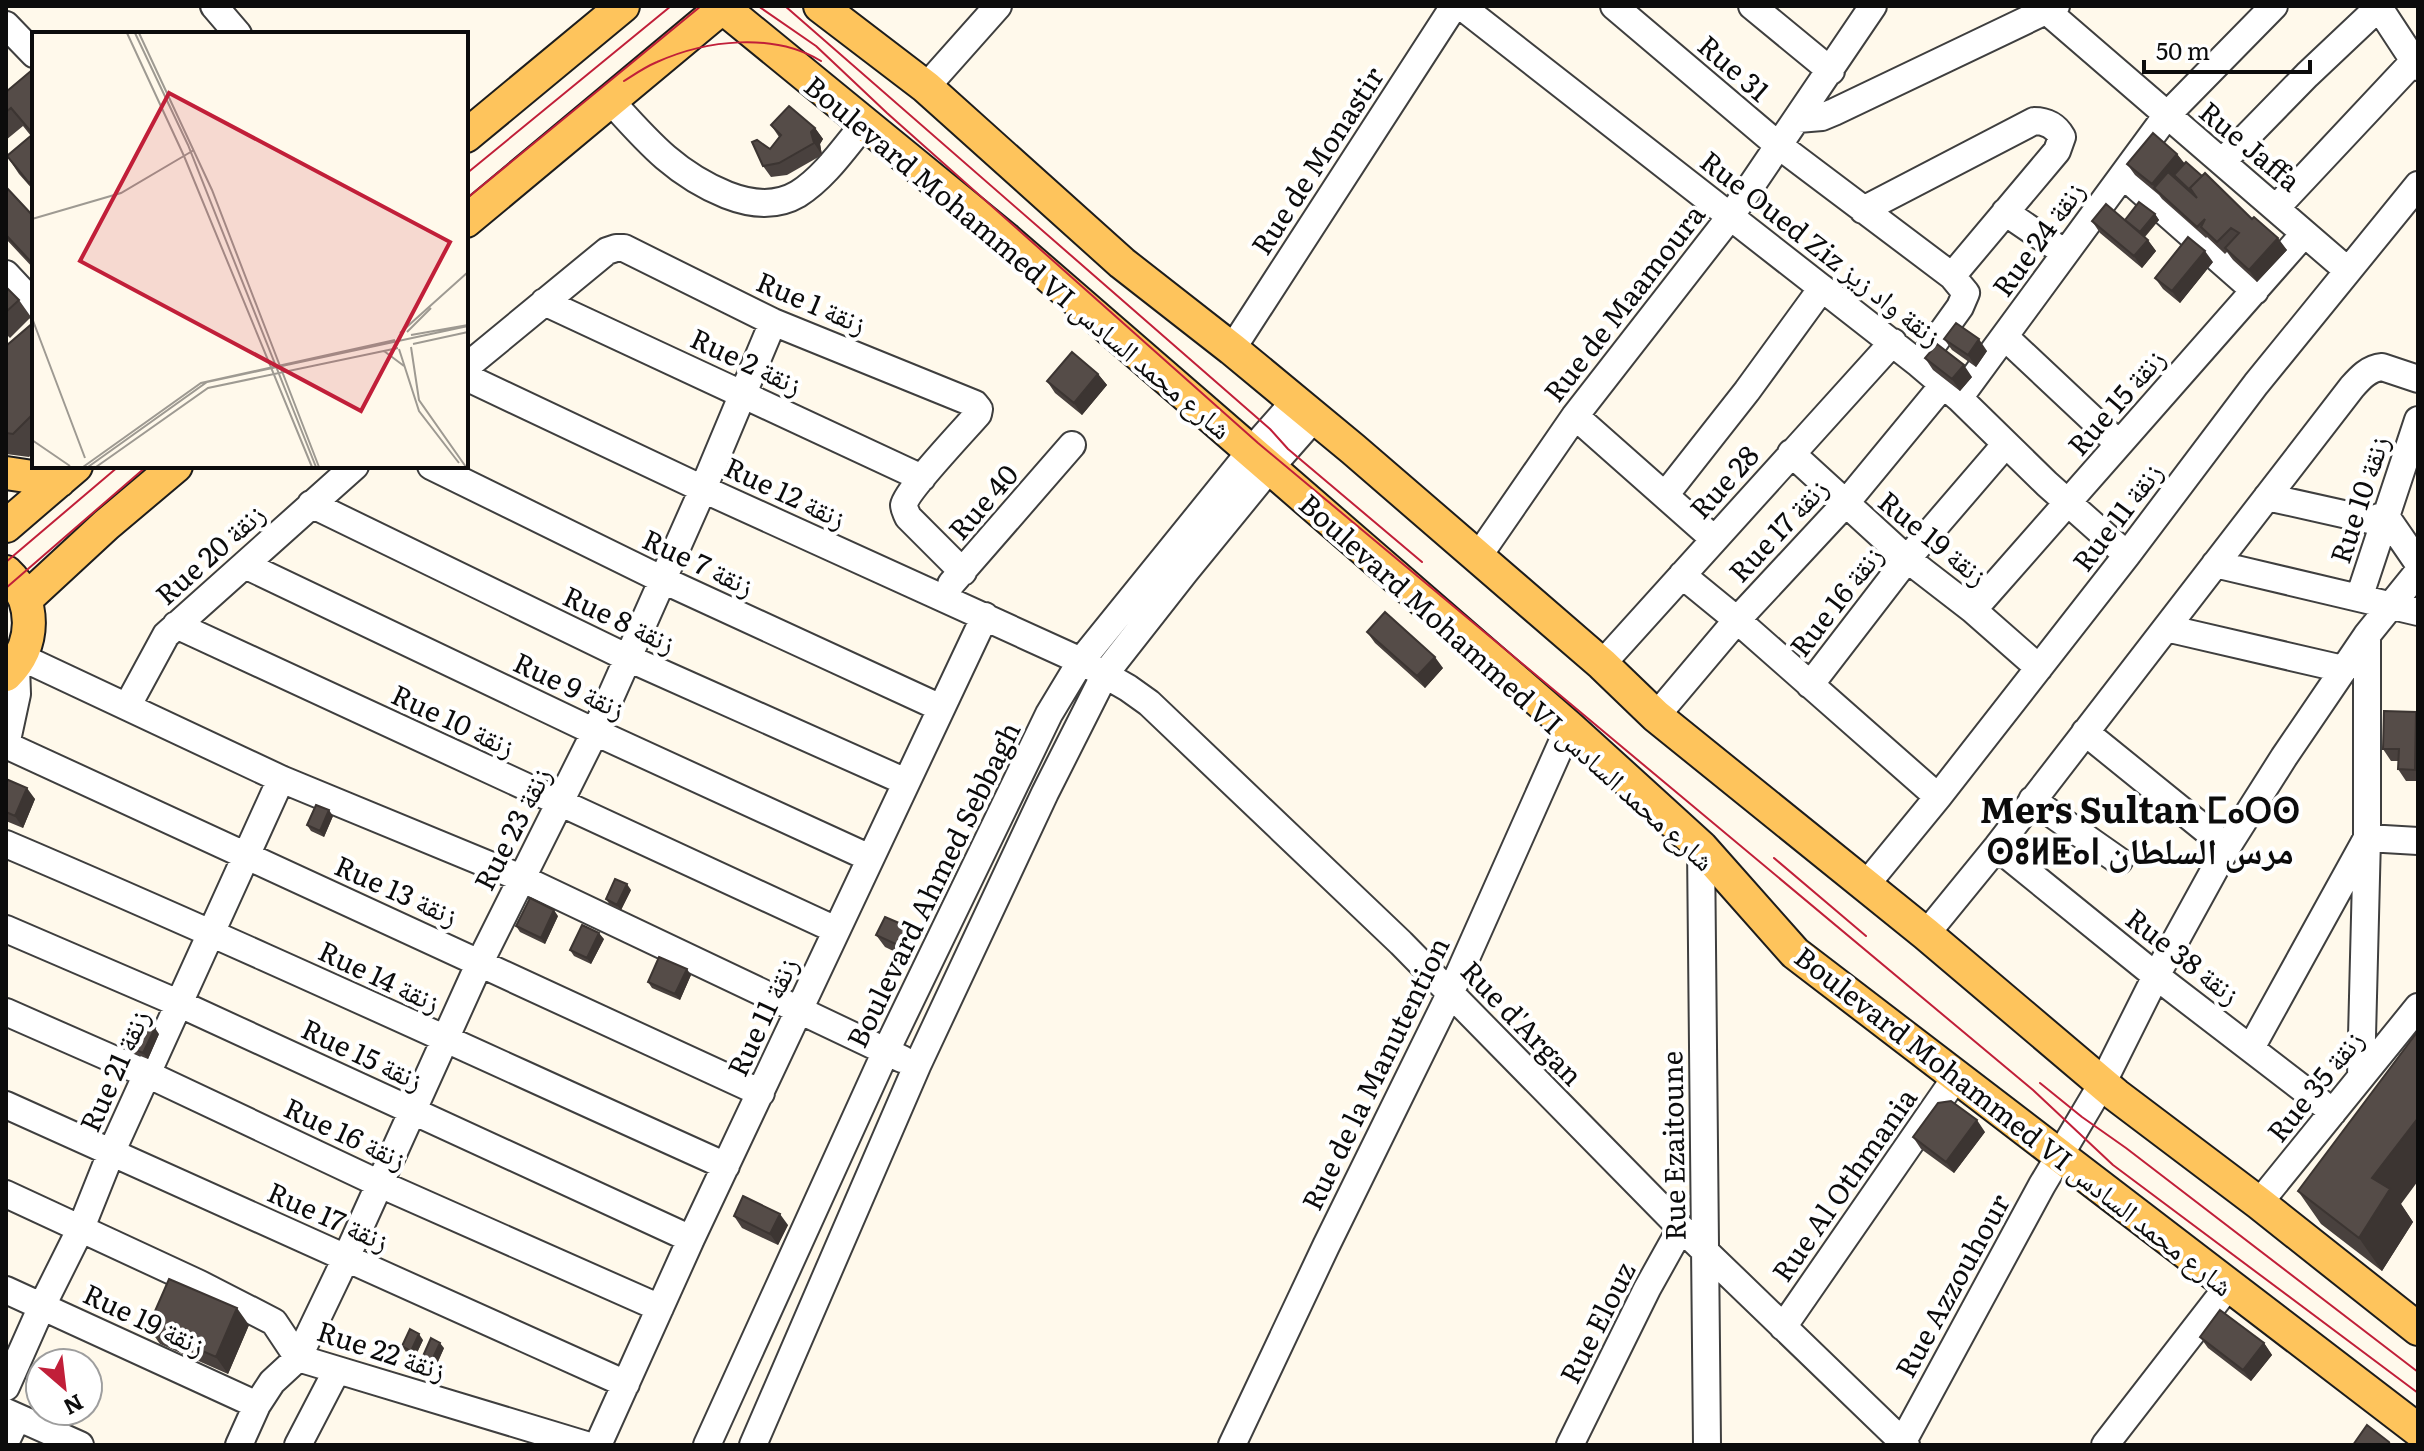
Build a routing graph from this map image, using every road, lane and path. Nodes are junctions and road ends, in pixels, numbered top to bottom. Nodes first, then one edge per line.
1 (214, 6) edge
2 (623, 6) edge
3 (723, 6) edge
4 (820, 6) edge
5 (998, 6) edge
6 (1454, 6) edge
7 (1461, 6) edge
8 (1614, 6) edge
9 (1752, 6) edge
10 (1873, 6) edge
11 (2274, 6) edge
12 (2378, 6) edge
13 (2048, 8) edge
14 (586, 22) edge
15 (6, 25) edge
16 (236, 32) edge
17 (32, 52) edge
18 (2416, 64) edge
19 (1831, 71) junction
20 (926, 87) junction
21 (610, 100) junction
22 (2167, 115) junction
23 (1798, 119) junction
24 (865, 123) junction
25 (468, 134) edge
26 (1778, 145) junction
27 (2222, 162) junction
28 (2123, 175) junction
29 (2418, 185) edge
30 (2277, 207) junction
31 (1863, 210) junction
32 (2005, 212) junction
33 (1730, 217) junction
34 (468, 219) edge
35 (2304, 234) junction
36 (2065, 253) junction
37 (2347, 270) junction
38 (6, 274) edge
39 (1959, 285) junction
40 (1822, 288) junction
41 (2255, 291) junction
42 (32, 302) edge
43 (544, 302) junction
44 (773, 322) junction
45 (2005, 337) junction
46 (1893, 342) junction
47 (1232, 349) junction
48 (1919, 364) junction
49 (468, 365) edge
50 (468, 378) edge
51 (2418, 379) edge
52 (1951, 391) junction
53 (744, 394) junction
54 (1305, 409) junction
55 (1575, 416) junction
56 (2418, 420) edge
57 (2119, 444) junction
58 (1072, 445) dead end
59 (2005, 445) junction
60 (1791, 453) junction
61 (1260, 460) junction
62 (174, 468) edge
63 (353, 468) edge
64 (435, 468) edge
65 (6, 473) edge
66 (67, 474) edge
67 (922, 478) junction
68 (703, 489) junction
69 (1666, 494) junction
70 (2267, 497) junction
71 (2069, 503) junction
72 (311, 504) junction
73 (1845, 504) junction
74 (2385, 515) junction
75 (6, 526) edge
76 (1714, 539) junction
77 (2127, 555) junction
78 (1477, 558) junction
79 (1907, 559) junction
80 (2418, 563) edge
81 (1175, 564) junction
82 (2215, 564) junction
83 (245, 565) junction
84 (6, 572) edge
85 (963, 572) junction
86 (2418, 572) edge
87 (1682, 575) junction
88 (663, 580) junction
89 (940, 596) junction
90 (2359, 598) junction
91 (26, 599) junction
92 (2390, 605) junction
93 (1973, 610) junction
94 (2418, 612) edge
95 (985, 616) junction
96 (1737, 620) junction
97 (176, 625) junction
98 (2166, 628) junction
99 (2367, 635) junction
100 (628, 658) junction
101 (1081, 661) junction
102 (1602, 664) junction
103 (14, 666) edge
104 (2039, 668) junction
105 (2343, 669) junction
106 (1105, 674) junction
107 (1810, 685) junction
108 (128, 705) junction
109 (941, 708) junction
110 (1656, 716) junction
111 (1569, 727) junction
112 (595, 732) junction
113 (2085, 732) junction
114 (6, 745) edge
115 (281, 779) junction
116 (906, 782) junction
117 (1938, 797) junction
118 (2032, 800) junction
119 (560, 803) junction
120 (2367, 838) junction
121 (2418, 841) edge
122 (6, 844) edge
123 (1701, 847) junction
124 (1997, 847) junction
125 (2227, 847) junction
126 (246, 856) junction
127 (870, 858) junction
128 (2119, 861) dead end
129 (521, 878) junction
130 (1865, 886) junction
131 (6, 929) edge
132 (836, 930) junction
133 (211, 931) junction
134 (1926, 934) junction
135 (480, 962) junction
136 (2156, 976) junction
137 (921, 979) junction
138 (952, 994) junction
139 (1450, 994) junction
140 (178, 1003) junction
141 (2418, 1007) edge
142 (799, 1010) junction
143 (6, 1012) edge
144 (445, 1040) junction
145 (2251, 1048) junction
146 (886, 1051) junction
147 (917, 1066) junction
148 (147, 1074) junction
149 (2361, 1076) junction
150 (1956, 1077) junction
151 (2102, 1084) junction
152 (761, 1093) junction
153 (6, 1105) edge
154 (413, 1111) junction
155 (2333, 1112) junction
156 (111, 1153) junction
157 (2059, 1156) junction
158 (726, 1166) junction
159 (380, 1184) junction
160 (6, 1194) edge
161 (818, 1202) junction
162 (2259, 1203) junction
163 (850, 1217) junction
164 (81, 1228) junction
165 (1681, 1228) junction
166 (691, 1239) junction
167 (1705, 1252) junction
168 (346, 1258) junction
169 (2229, 1285) junction
170 (6, 1290) edge
171 (42, 1306) junction
172 (660, 1308) junction
173 (1783, 1327) junction
174 (2418, 1329) edge
175 (298, 1358) junction
176 (337, 1370) junction
177 (626, 1384) junction
178 (6, 1387) edge
179 (257, 1405) junction
180 (10, 1424) edge
181 (2418, 1430) edge
182 (1903, 1444) edge
183 (80, 1445) edge
184 (239, 1445) edge
185 (298, 1445) edge
186 (586, 1445) edge
187 (598, 1445) edge
188 (707, 1445) edge
189 (753, 1445) edge
190 (1232, 1445) edge
191 (1570, 1445) edge
192 (1707, 1445) edge
193 (2105, 1445) edge

1 - 16 street
2 - 14 main road
3 - 21 main road
3 - 24 main road, Boulevard Mohammed VI شارع محمد السادس
4 - 20 main road
5 - 20 street
6 - 47 street, Rue de Monastir
7 - 33 street, Rue Oued Ziz زنقة واد زيز
8 - 26 street, Rue 31
9 - 19 street
10 - 19 street, Rue de Maamoura
11 - 22 street
12 - 18 street
12 - 27 street
13 - 22 street, Rue Jaffa
13 - 23 street
14 - 25 main road
15 - 17 street
18 - 30 street
19 - 23 street, Rue de Maamoura
20 - 47 main road
21 - 24 street
21 - 34 main road
22 - 27 street, Rue Jaffa
22 - 28 street, Rue 24 زنقة
23 - 26 street, Rue de Maamoura
24 - 61 main road, Boulevard Mohammed VI شارع محمد السادس
26 - 31 street, Rue 31
26 - 33 street, Rue de Maamoura
27 - 30 street, Rue Jaffa
28 - 36 street, Rue 24 زنقة
28 - 41 street
29 - 37 street, Rue 11 زنقة
30 - 35 street, Rue Jaffa
31 - 32 street
31 - 39 street, Rue 31
32 - 36 street
32 - 39 street
33 - 40 street, Rue Oued Ziz زنقة واد زيز
33 - 55 street, Rue de Maamoura
35 - 37 street, Rue Jaffa
35 - 41 street, Rue 15 زنقة
36 - 45 street, Rue 24 زنقة
37 - 77 street, Rue 11 زنقة
38 - 42 street
39 - 48 street
40 - 46 street, Rue Oued Ziz زنقة واد زيز
40 - 69 street
41 - 57 street, Rue 15 زنقة
43 - 44 street, Rue 1 زنقة
43 - 49 street
43 - 53 street, Rue 2 زنقة
44 - 53 street, Rue 23 زنقة
44 - 67 street, Rue 1 زنقة
45 - 52 street, Rue 24 زنقة
45 - 57 street
46 - 48 street, Rue Oued Ziz زنقة واد زيز
46 - 60 street, Rue 28
47 - 54 main road
48 - 52 street, Rue Oued Ziz زنقة واد زيز
50 - 68 street, Rue 12 زنقة
51 - 70 street
52 - 59 street, Rue Oued Ziz زنقة واد زيز
52 - 73 street, Rue 17 زنقة
53 - 67 street, Rue 2 زنقة
53 - 68 street, Rue 23 زنقة
54 - 61 street, Boulevard Ahmed Sebbagh
54 - 78 main road
55 - 69 street
55 - 78 street, Rue de Maamoura
56 - 74 street, Rue 10 زنقة
57 - 71 street, Rue 15 زنقة
58 - 85 street, Rue 40
59 - 71 street, Rue Oued Ziz زنقة واد زيز
59 - 79 street, Rue 16 زنقة
60 - 73 street, Rue 19 زنقة
60 - 76 street, Rue 28
61 - 81 street, Boulevard Ahmed Sebbagh
61 - 111 main road, Boulevard Mohammed VI شارع محمد السادس
62 - 91 main road
63 - 72 street, Rue 20 زنقة
64 - 88 street, Rue 7 زنقة
65 - 66 main road
66 - 75 main road
67 - 85 street
68 - 88 street, Rue 23 زنقة
68 - 89 street, Rue 12 زنقة
69 - 76 street
70 - 74 street
70 - 82 street
71 - 77 street, Rue Oued Ziz زنقة واد زيز
71 - 93 street, Rue 15 زنقة
72 - 83 street, Rue 20 زنقة
72 - 100 street, Rue 8 زنقة
73 - 79 street, Rue 19 زنقة
73 - 96 street, Rue 17 زنقة
74 - 80 street
74 - 90 street, Rue 10 زنقة
76 - 87 street, Rue 28
77 - 104 street, Rue 11 زنقة
78 - 102 main road
79 - 93 street, Rue 19 زنقة
79 - 107 street, Rue 16 زنقة
81 - 101 street, Boulevard Ahmed Sebbagh
81 - 106 street, Boulevard Ahmed Sebbagh
82 - 90 street
82 - 98 street
83 - 97 street, Rue 20 زنقة
83 - 112 street, Rue 9 زنقة
84 - 91 main road
85 - 89 street, Rue 40
86 - 92 street, Rue Azzouhour
87 - 96 street
87 - 102 street, Rue 28
88 - 100 street, Rue 23 زنقة
88 - 109 street, Rue 7 زنقة
89 - 95 street, Rue 12 زنقة
90 - 92 street
91 - 103 main road
92 - 94 street
92 - 99 street, Rue Azzouhour
93 - 104 street, Rue 19 زنقة
95 - 101 street, Rue 12 زنقة
95 - 109 street, Rue 11 زنقة
96 - 107 street
96 - 110 street, Rue 17 زنقة
97 - 108 street, Rue 20 زنقة
97 - 119 street, Rue 10 زنقة
98 - 105 street
98 - 113 street
99 - 105 street, Rue Azzouhour
99 - 120 street
100 - 112 street, Rue 23 زنقة
100 - 116 street, Rue 8 زنقة
101 - 106 street, Rue d'Argan
101 - 137 street, Boulevard Ahmed Sebbagh
102 - 110 main road
103 - 108 street
103 - 114 street
104 - 117 street, Rue 11 زنقة
105 - 125 street, Rue Azzouhour
106 - 138 street, Boulevard Ahmed Sebbagh
106 - 139 street, Rue d'Argan
107 - 117 street
108 - 115 street
109 - 116 street, Rue 11 زنقة
110 - 130 main road
111 - 123 main road, Boulevard Mohammed VI شارع محمد السادس
111 - 139 street, Rue de la Manutention
112 - 119 street, Rue 23 زنقة
112 - 127 street, Rue 9 زنقة
113 - 118 street
113 - 125 street
114 - 126 street, Rue 13 زنقة
115 - 126 street, Rue 21 زنقة
115 - 129 street
116 - 127 street, Rue 11 زنقة
117 - 130 street, Rue 11 زنقة
118 - 124 street
118 - 128 street
119 - 129 street, Rue 23 زنقة
119 - 132 street, Rue 10 زنقة
120 - 121 street
120 - 145 street
120 - 149 street
122 - 133 street, Rue 14 زنقة
123 - 150 main road, Boulevard Mohammed VI شارع محمد السادس
123 - 167 street, Rue Ezaitoune
124 - 134 street
124 - 136 street, Rue 38 زنقة
125 - 136 street, Rue Azzouhour
126 - 133 street, Rue 21 زنقة
126 - 135 street, Rue 13 زنقة
127 - 132 street, Rue 11 زنقة
129 - 135 street, Rue 23 زنقة
129 - 142 street
130 - 134 main road
131 - 140 street, Rue 15 زنقة
132 - 142 street, Rue 11 زنقة
133 - 140 street, Rue 21 زنقة
133 - 144 street, Rue 14 زنقة
134 - 151 main road
135 - 144 street, Rue 23 زنقة
135 - 152 street, Rue 13 زنقة
136 - 145 street, Rue 38 زنقة
136 - 151 street, Rue Azzouhour
137 - 138 street
137 - 146 street, Boulevard Ahmed Sebbagh
138 - 147 street, Boulevard Ahmed Sebbagh
139 - 165 street, Rue d'Argan
139 - 190 street, Rue de la Manutention
140 - 148 street, Rue 21 زنقة
140 - 154 street, Rue 15 زنقة
141 - 149 street, Rue 35 زنقة
142 - 146 street
142 - 152 street, Rue 11 زنقة
143 - 148 street, Rue 16 زنقة
144 - 154 street, Rue 23 زنقة
144 - 158 street, Rue 14 زنقة
145 - 155 street, Rue 38 زنقة
146 - 147 street
146 - 161 street, Boulevard Ahmed Sebbagh
147 - 163 street, Boulevard Ahmed Sebbagh
148 - 156 street, Rue 21 زنقة
148 - 159 street, Rue 16 زنقة
149 - 155 street, Rue 35 زنقة
150 - 157 main road, Boulevard Mohammed VI شارع محمد السادس
150 - 173 street, Rue Al Othmania
151 - 157 street, Rue Azzouhour
151 - 162 main road
152 - 158 street, Rue 11 زنقة
153 - 156 street, Rue 17 زنقة
154 - 159 street, Rue 23 زنقة
154 - 166 street, Rue 15 زنقة
155 - 162 street, Rue 35 زنقة
156 - 164 street, Rue 21 زنقة
156 - 168 street, Rue 17 زنقة
157 - 169 main road, Boulevard Mohammed VI شارع محمد السادس
157 - 182 street, Rue Azzouhour
158 - 166 street, Rue 11 زنقة
159 - 168 street, Rue 23 زنقة
159 - 172 street, Rue 16 زنقة
160 - 164 street, Rue 22 زنقة
161 - 163 street
161 - 188 street, Boulevard Ahmed Sebbagh
162 - 174 main road
163 - 189 street, Boulevard Ahmed Sebbagh
164 - 171 street, Rue 21 زنقة
164 - 175 street, Rue 22 زنقة
165 - 167 street, Rue d'Argan
165 - 191 street, Rue Elouz
166 - 172 street, Rue 11 زنقة
167 - 173 street, Rue d'Argan
167 - 192 street, Rue Ezaitoune
168 - 175 street, Rue 23 زنقة
168 - 177 street, Rue 17 زنقة
169 - 181 main road, Boulevard Mohammed VI شارع محمد السادس
169 - 193 street
170 - 171 street, Rue 19 زنقة
171 - 178 street, Rue 21 زنقة
171 - 179 street, Rue 19 زنقة
172 - 177 street, Rue 11 زنقة
173 - 182 street, Rue d'Argan
175 - 176 street, Rue 22 زنقة
175 - 179 street
176 - 185 street
176 - 186 street, Rue 22 زنقة
177 - 187 street, Rue 11 زنقة
179 - 184 street
180 - 183 street

